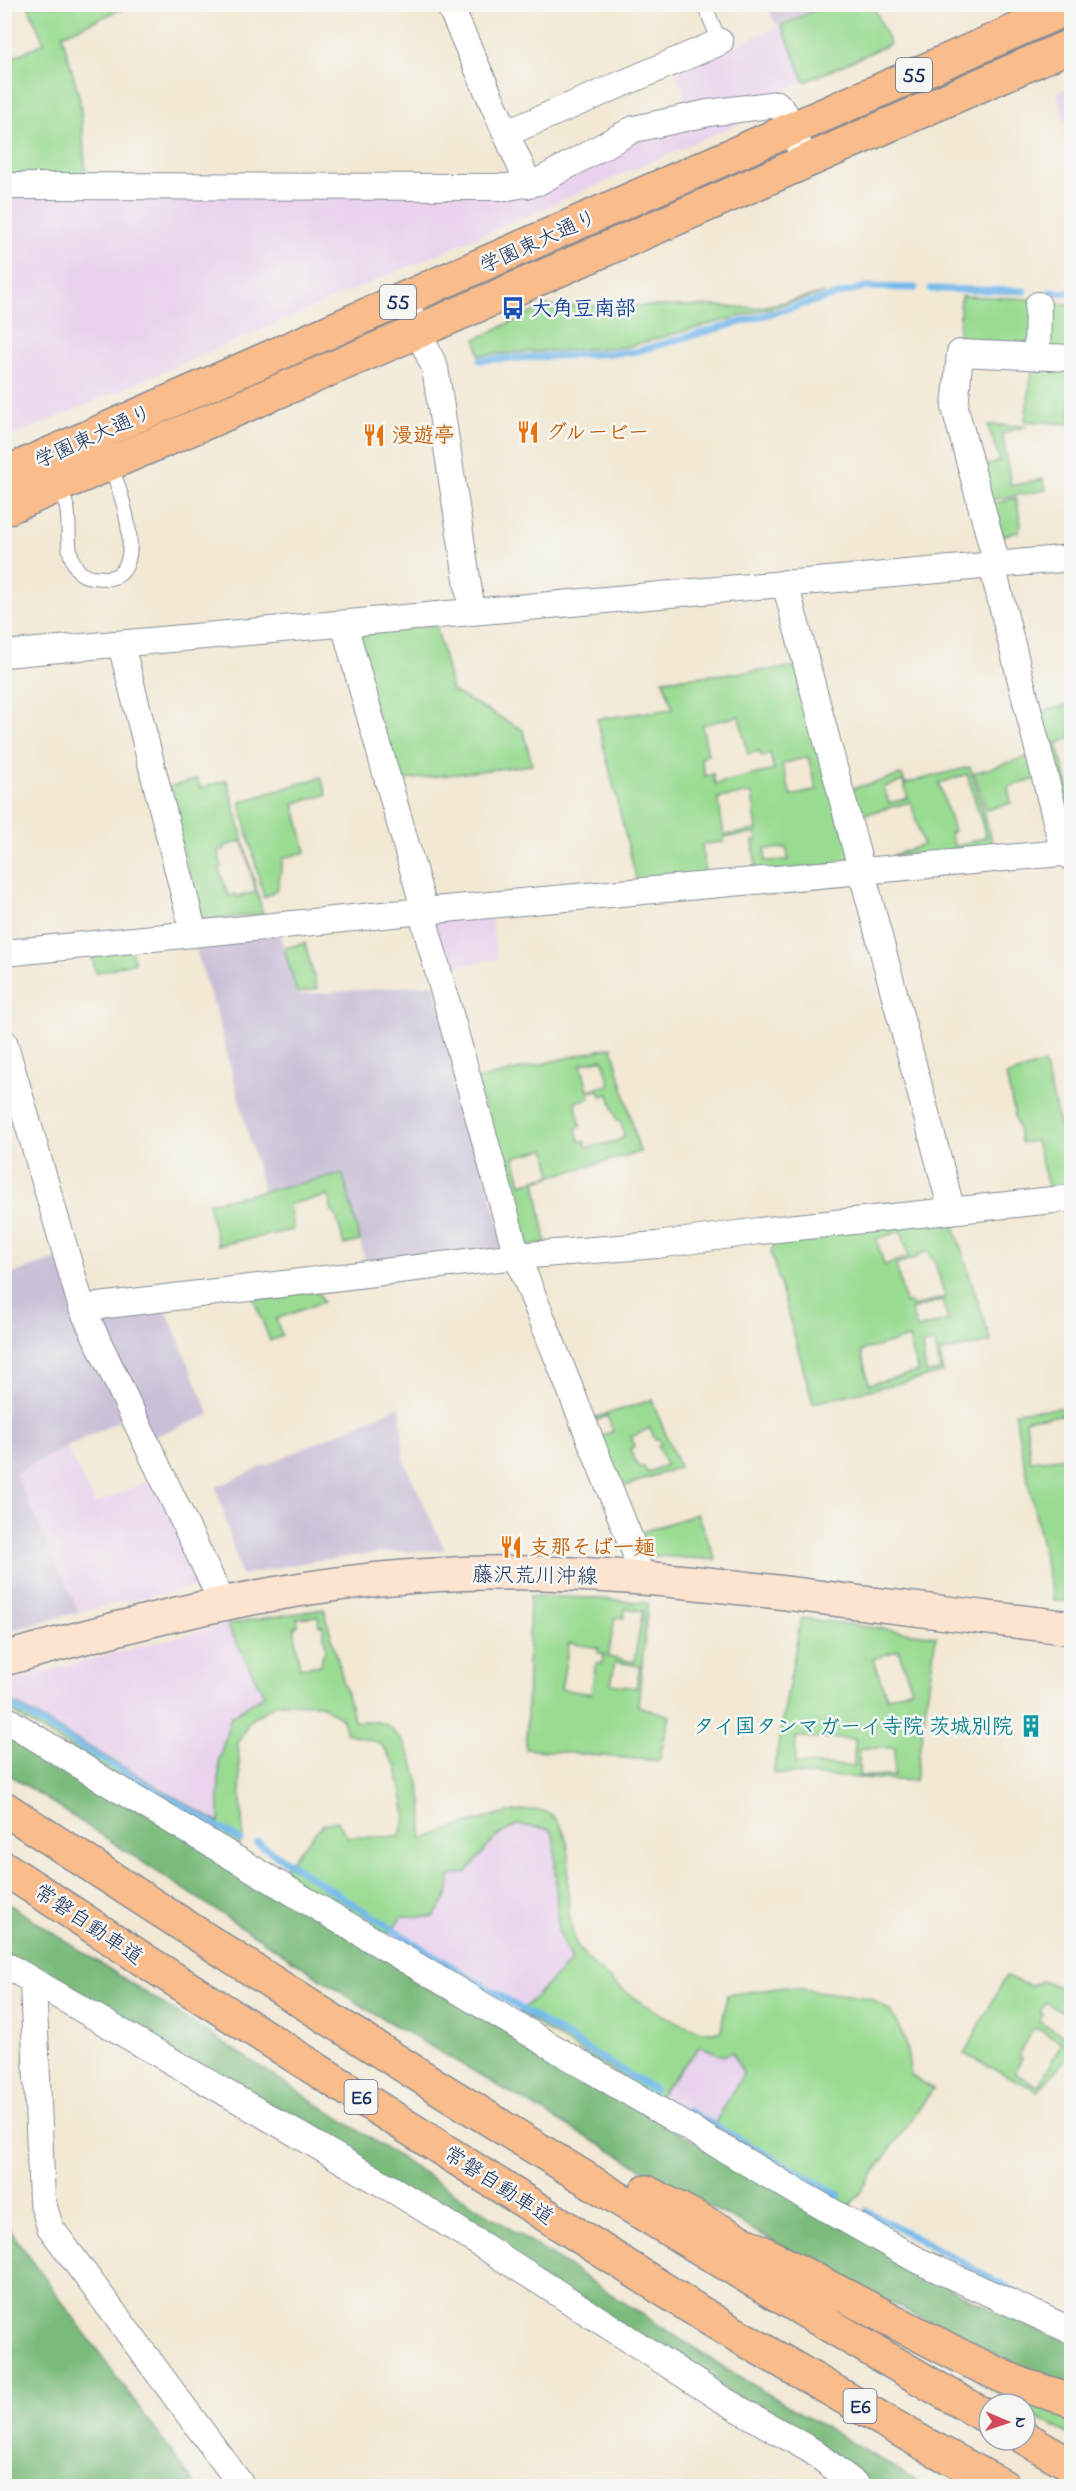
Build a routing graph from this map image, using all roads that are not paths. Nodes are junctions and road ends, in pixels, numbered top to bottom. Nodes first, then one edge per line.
1 (450, 4) edge
2 (704, 4) edge
3 (1071, 6) edge
4 (720, 42) joint
5 (1071, 45) edge
6 (791, 130) junction
7 (507, 133) junction
8 (805, 161) junction
9 (529, 185) junction
10 (4, 186) edge
11 (404, 300) junction
12 (1038, 305) dead end
13 (419, 331) junction
14 (1036, 357) junction
15 (1071, 358) edge
16 (109, 464) junction
17 (4, 474) edge
18 (58, 486) junction
19 (4, 509) edge
20 (1071, 558) edge
21 (995, 564) junction
22 (785, 583) junction
23 (472, 612) junction
24 (344, 624) junction
25 (121, 644) junction
26 (4, 654) edge
27 (1070, 854) edge
28 (862, 871) junction
29 (423, 911) junction
30 (194, 934) junction
31 (4, 953) edge
32 (4, 1042) edge
33 (1071, 1198) edge
34 (952, 1211) junction
35 (518, 1256) junction
36 (82, 1308) junction
37 (639, 1578) junction
38 (223, 1604) junction
39 (1071, 1628) edge
40 (4, 1659) edge
41 (4, 1718) edge
42 (4, 1808) edge
43 (4, 1868) edge
44 (4, 1964) edge
45 (33, 1982) junction
46 (371, 2047) junction
47 (1068, 2323) edge
48 (718, 2324) junction
49 (1071, 2400) edge
50 (977, 2411) edge
51 (1037, 2445) edge
52 (1071, 2465) edge
53 (242, 2487) edge
54 (858, 2487) edge
55 (957, 2487) edge
56 (1003, 2487) edge

1 - 7 street
2 - 4 lane
3 - 6 main road, 学園東大通り / 55
4 - 7 street
5 - 8 main road, 学園東大通り / 55
6 - 8 street
6 - 9 street
6 - 11 main road, 学園東大通り / 55
7 - 9 street
8 - 13 main road, 学園東大通り / 55
9 - 10 street
11 - 13 street
11 - 17 main road, 学園東大通り / 55
12 - 14 street
13 - 16 main road, 学園東大通り / 55
13 - 23 street
14 - 15 street
14 - 21 street
16 - 18 main road, 学園東大通り / 55
16 - 18 lane
18 - 19 main road, 学園東大通り / 55
20 - 21 street
21 - 22 street
21 - 27 street
22 - 23 street
22 - 28 street
23 - 24 street
24 - 25 street
24 - 29 street
25 - 26 street
25 - 30 street
27 - 28 street
28 - 29 street
28 - 34 street
29 - 30 street
29 - 35 street
30 - 31 street
32 - 36 street
33 - 34 street
34 - 35 street
35 - 36 street
35 - 37 street
36 - 38 street
37 - 38 main road, 藤沢荒川沖線
37 - 39 main road, 藤沢荒川沖線
38 - 40 main road, 藤沢荒川沖線
41 - 47 street
42 - 46 main road, E6
43 - 48 main road, 常磐自動車道 / E6
44 - 45 street
45 - 53 street
45 - 54 street
46 - 49 main road
46 - 50 main road, E6
48 - 55 main road
48 - 56 main road, 常磐自動車道 / E6
51 - 52 main road

